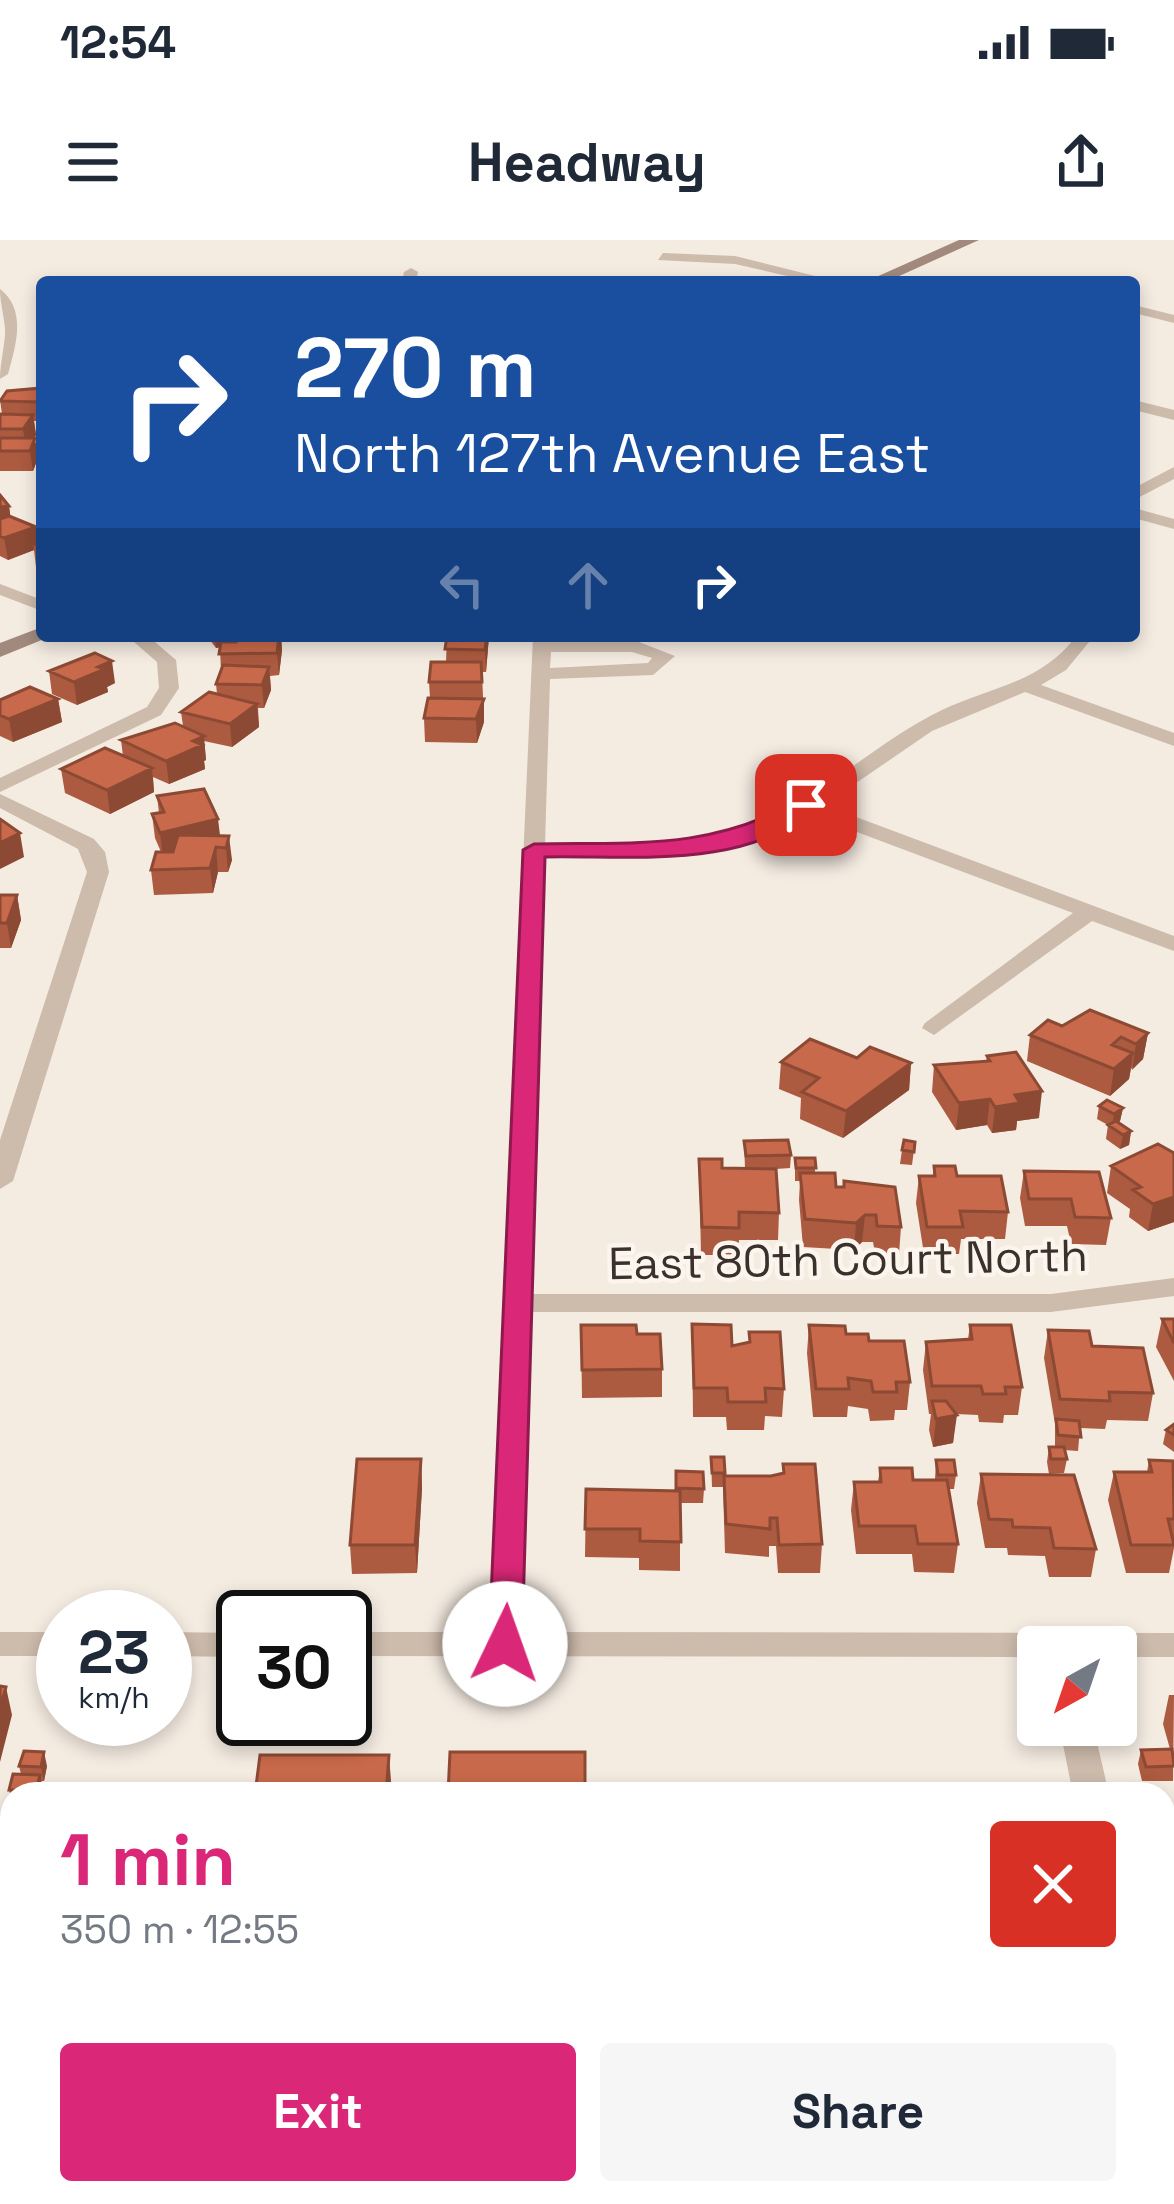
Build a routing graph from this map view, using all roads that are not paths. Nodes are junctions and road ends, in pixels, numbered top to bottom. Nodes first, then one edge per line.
1 (972, 240) edge
2 (650, 243) dead end
3 (806, 276) edge
4 (887, 276) edge
5 (0, 293) edge
6 (1140, 310) edge
7 (1174, 319) edge
8 (7, 330) edge
9 (0, 374) edge
10 (0, 390) edge
11 (21, 390) edge
12 (1140, 406) edge
13 (1174, 415) edge
14 (1174, 472) edge
15 (1140, 492) edge
16 (1140, 515) edge
17 (1174, 524) edge
18 (0, 589) edge
19 (36, 604) edge
20 (36, 636) edge
21 (144, 642) edge
22 (1080, 642) edge
23 (0, 651) edge
24 (541, 652) edge
25 (1027, 686) junction
26 (1174, 740) edge
27 (0, 787) edge
28 (0, 800) edge
29 (806, 805) junction
30 (534, 850) junction
31 (1089, 912) junction
32 (1174, 944) edge
33 (934, 1028) dead end
34 (0, 1181) edge
35 (1174, 1287) edge
36 (521, 1304) junction
37 (0, 1644) edge
38 (36, 1644) edge
39 (372, 1644) edge
40 (505, 1644) junction
41 (1137, 1645) edge
42 (1174, 1645) edge
43 (1017, 1646) edge
44 (1080, 1746) edge
45 (1088, 1782) edge

1 - 4 main road
2 - 3 street
5 - 8 street
6 - 7 street
8 - 9 street
10 - 11 street
12 - 13 street
14 - 15 street
16 - 17 street
18 - 19 street
20 - 23 main road
21 - 27 street
22 - 25 street
24 - 24 street
24 - 30 street
25 - 26 street
25 - 29 street
28 - 34 street
29 - 30 street
29 - 31 street
30 - 36 street
31 - 32 street
31 - 33 street
35 - 36 street, East 80th Court North
36 - 40 street
37 - 38 street
39 - 40 street
40 - 43 street
41 - 42 street
44 - 45 street

